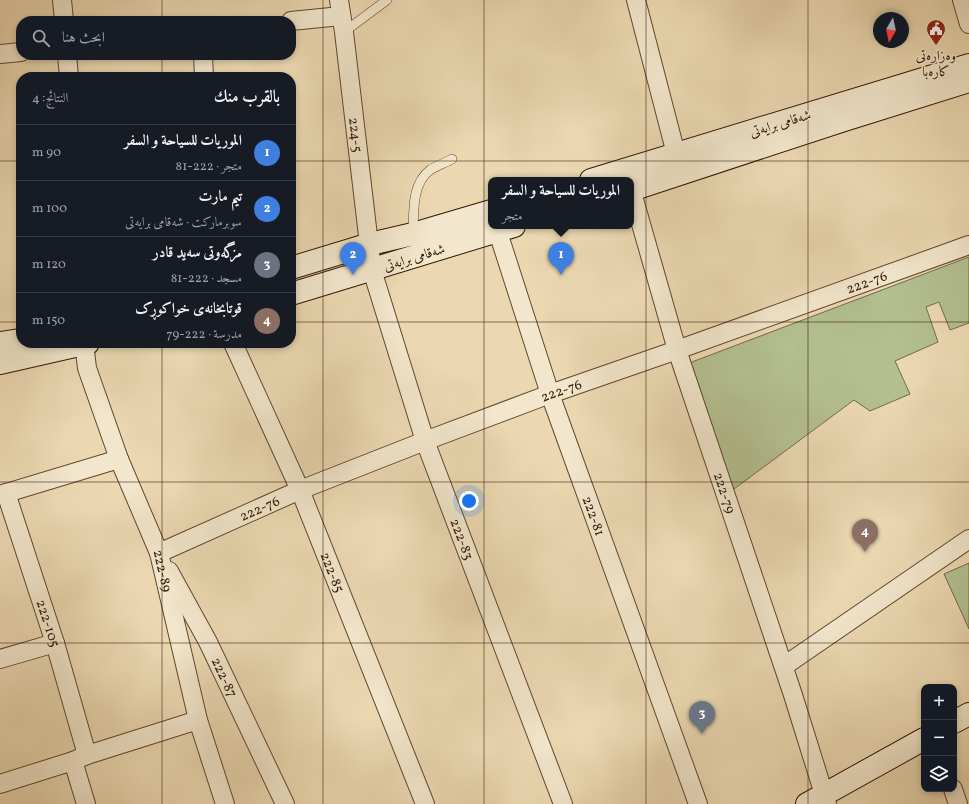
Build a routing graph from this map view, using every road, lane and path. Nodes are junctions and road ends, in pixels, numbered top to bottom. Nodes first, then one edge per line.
1 (62, 0) edge
2 (387, 0) edge
3 (636, 0) edge
4 (962, 0) edge
5 (64, 16) edge
6 (341, 16) edge
7 (296, 20) edge
8 (969, 24) edge
9 (16, 52) edge
10 (0, 54) edge
11 (67, 60) edge
12 (203, 60) edge
13 (969, 65) edge
14 (69, 72) edge
15 (204, 72) edge
16 (969, 81) edge
17 (676, 154) junction
18 (452, 159) dead end
19 (634, 181) edge
20 (634, 183) edge
21 (634, 201) edge
22 (488, 211) edge
23 (500, 229) edge
24 (503, 229) edge
25 (412, 234) junction
26 (370, 244) junction
27 (969, 245) edge
28 (296, 266) edge
29 (372, 270) junction
30 (296, 293) edge
31 (16, 341) edge
32 (0, 343) edge
33 (64, 348) edge
34 (85, 348) edge
35 (235, 348) edge
36 (677, 350) junction
37 (0, 363) edge
38 (550, 394) junction
39 (425, 441) junction
40 (119, 459) junction
41 (300, 490) junction
42 (3, 494) edge
43 (969, 539) edge
44 (159, 553) junction
45 (55, 643) junction
46 (0, 659) edge
47 (784, 666) junction
48 (969, 714) edge
49 (198, 720) junction
50 (957, 720) edge
51 (921, 741) edge
52 (80, 758) junction
53 (0, 784) edge
54 (954, 792) edge
55 (820, 801) edge
56 (86, 804) edge
57 (225, 804) edge
58 (284, 804) edge
59 (425, 804) edge
60 (563, 804) edge
61 (698, 804) edge
62 (958, 804) edge

1 - 5 street
2 - 6 lane
3 - 17 street
4 - 8 street
6 - 7 street
6 - 26 street, 224-5
9 - 10 street
11 - 14 street
12 - 15 street
13 - 17 main road, شەقامی برایەتی
16 - 20 main road, شەقامی برایەتی
17 - 19 main road, شەقامی برایەتی
18 - 25 lane
21 - 36 street, 222-79
22 - 25 main road, شەقامی برایەتی
23 - 29 main road, شەقامی برایەتی
24 - 38 street, 222-81
25 - 26 main road, شەقامی برایەتی
26 - 28 main road, شەقامی برایەتی
26 - 29 street, 224-5
27 - 36 street, 222-76
29 - 30 main road, شەقامی برایەتی
29 - 39 street, 222-83
31 - 32 main road
33 - 37 main road
34 - 40 street, 222-89
35 - 41 street, 222-85
36 - 38 street, 222-76
36 - 47 street, 222-79
38 - 39 street, 222-76
38 - 61 street, 222-81
39 - 41 street, 222-76
39 - 60 street, 222-83
40 - 42 street
40 - 44 street, 222-89
41 - 44 street, 222-76
41 - 59 street, 222-85
42 - 45 street, 222-105
43 - 47 street
44 - 49 street, 222-89
44 - 58 street, 222-87
45 - 46 street
45 - 52 street, 222-105
47 - 55 street, 222-79
48 - 50 main road
49 - 52 street
49 - 57 street, 222-89
51 - 55 main road
52 - 53 street
52 - 56 street, 222-105
54 - 62 street

